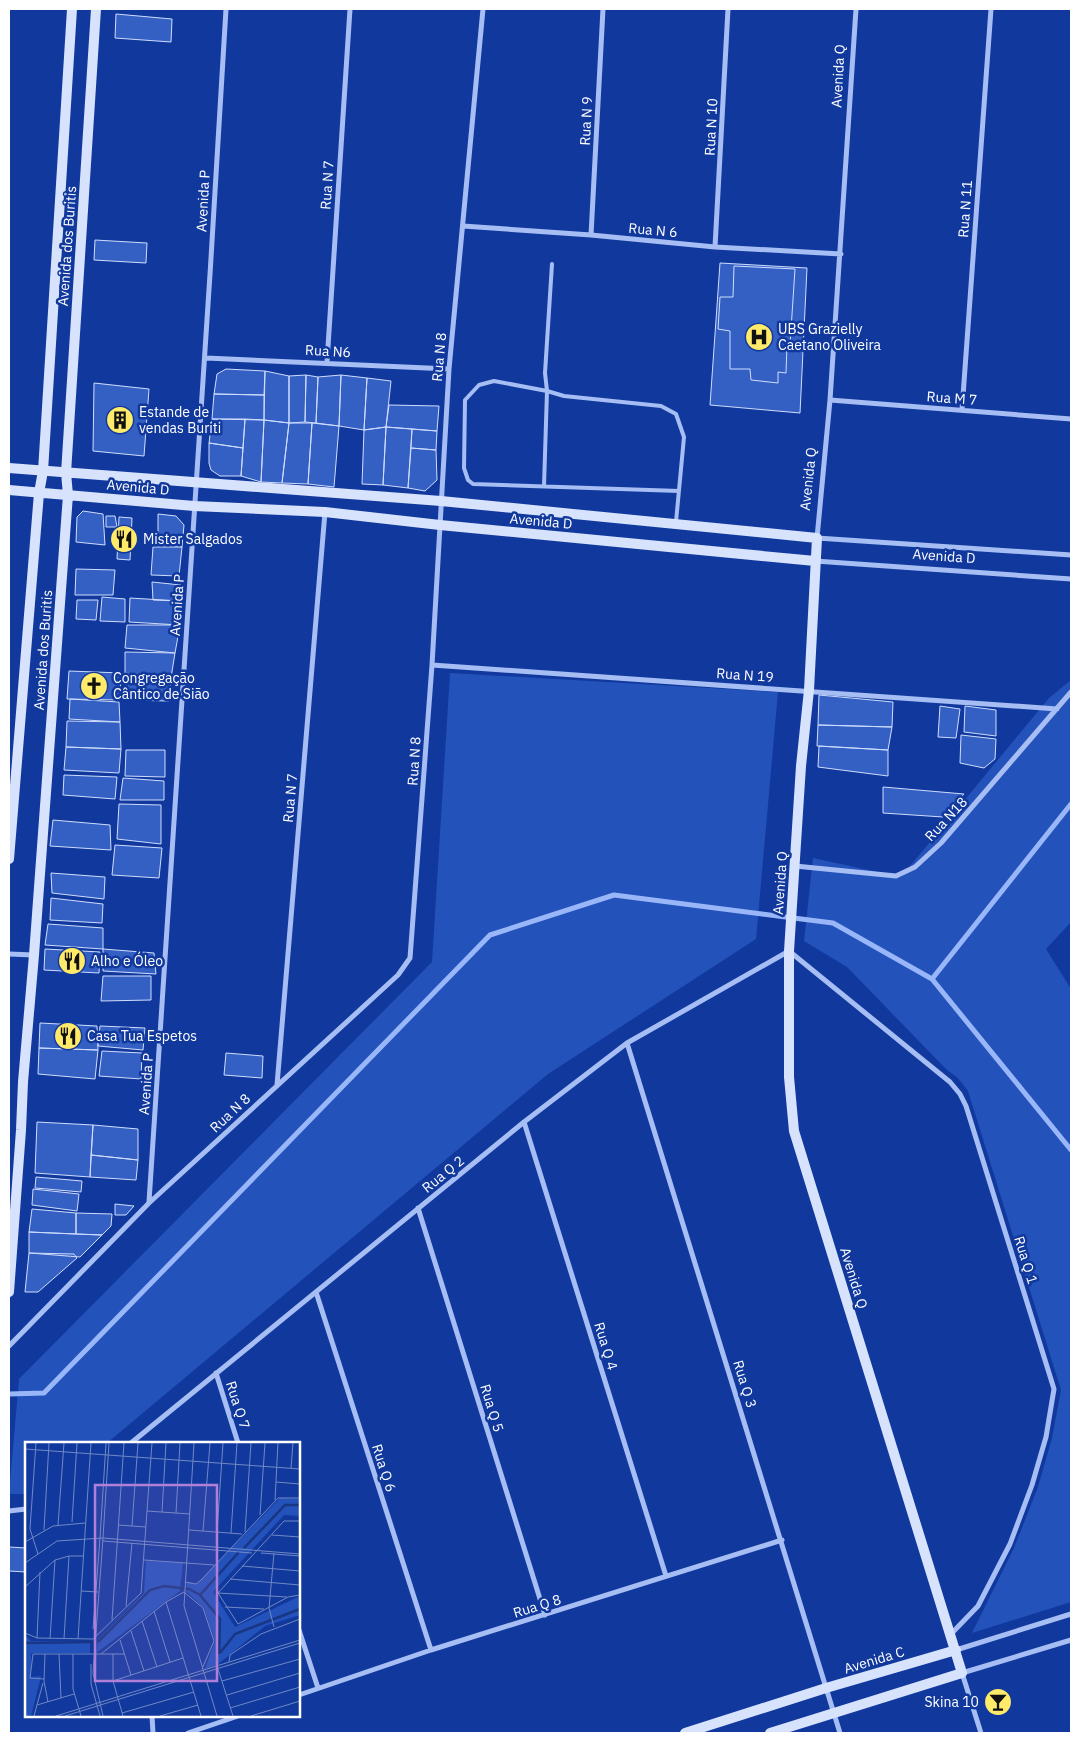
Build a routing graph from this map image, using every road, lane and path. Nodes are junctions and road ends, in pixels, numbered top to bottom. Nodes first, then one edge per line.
1 (72, 9) edge
2 (96, 9) edge
3 (226, 9) edge
4 (350, 9) edge
5 (483, 9) edge
6 (603, 9) edge
7 (728, 9) edge
8 (856, 9) edge
9 (991, 9) edge
10 (463, 226) junction
11 (591, 235) junction
12 (715, 247) junction
13 (841, 254) junction
14 (552, 264) dead end
15 (206, 358) junction
16 (327, 362) junction
17 (449, 369) junction
18 (547, 390) junction
19 (830, 400) junction
20 (962, 410) junction
21 (1071, 419) edge
22 (9, 468) edge
23 (43, 471) junction
24 (66, 473) junction
25 (196, 482) junction
26 (544, 486) junction
27 (9, 490) edge
28 (679, 492) junction
29 (39, 493) junction
30 (68, 495) junction
31 (441, 501) junction
32 (194, 506) junction
33 (325, 512) junction
34 (676, 524) junction
35 (440, 525) junction
36 (816, 538) junction
37 (1071, 555) edge
38 (815, 561) junction
39 (1071, 579) edge
40 (432, 665) junction
41 (809, 690) junction
42 (1071, 692) edge
43 (1057, 709) junction
44 (9, 859) edge
45 (795, 866) junction
46 (789, 951) junction
47 (9, 954) edge
48 (34, 955) junction
49 (627, 1043) junction
50 (276, 1085) junction
51 (524, 1122) junction
52 (150, 1203) junction
53 (418, 1208) junction
54 (9, 1292) edge
55 (316, 1292) junction
56 (9, 1346) edge
57 (216, 1373) junction
58 (132, 1442) edge
59 (238, 1442) edge
60 (25, 1509) edge
61 (9, 1511) edge
62 (782, 1540) junction
63 (666, 1576) junction
64 (1071, 1614) edge
65 (545, 1615) junction
66 (300, 1633) edge
67 (951, 1634) junction
68 (1071, 1640) edge
69 (431, 1650) junction
70 (956, 1650) junction
71 (962, 1673) junction
72 (318, 1688) junction
73 (826, 1688) junction
74 (300, 1694) edge
75 (833, 1713) junction
76 (152, 1717) edge
77 (235, 1717) edge
78 (153, 1733) edge
79 (188, 1733) edge
80 (685, 1733) edge
81 (770, 1733) edge
82 (840, 1733) edge
83 (981, 1733) edge

1 - 23 street, Avenida dos Buritis
2 - 24 street, Avenida dos Buritis
3 - 15 street, Avenida P
4 - 16 street, Rua N 7
5 - 10 street, Rua N 8
6 - 11 street, Rua N 9
7 - 12 street, Rua N 10
8 - 13 street, Avenida Q
9 - 20 street, Rua N 11
10 - 11 street, Rua N 6
10 - 17 street, Rua N 8
11 - 12 street, Rua N 6
12 - 13 street, Rua N 6
13 - 19 street, Avenida Q
14 - 18 lane
15 - 16 street, Rua N6
15 - 25 street, Avenida P
16 - 17 street, Rua N6
17 - 31 street, Rua N 8
18 - 26 lane
18 - 26 lane
18 - 28 lane
19 - 20 street, Rua M 7
19 - 36 street, Avenida Q
20 - 21 street, Rua M 7
22 - 23 street, Avenida D
23 - 24 street, Avenida D
23 - 29 street, Avenida dos Buritis
24 - 25 street, Avenida D
24 - 30 street, Avenida dos Buritis
25 - 31 street, Avenida D
25 - 32 street, Avenida P
26 - 28 lane
27 - 29 street, Avenida D
28 - 34 lane
29 - 30 street, Avenida D
29 - 44 street, Avenida dos Buritis
30 - 32 street, Avenida D
30 - 48 street, Avenida dos Buritis
31 - 34 street, Avenida D
31 - 35 street, Rua N 8
32 - 33 street, Avenida D
32 - 52 street, Avenida P
33 - 35 street, Avenida D
33 - 50 street, Rua N 7
34 - 36 street, Avenida D
35 - 38 street, Avenida D
35 - 40 street, Rua N 8
36 - 37 street, Avenida D
36 - 38 street, Avenida Q
38 - 39 street, Avenida D
38 - 41 street, Avenida Q
40 - 41 street, Rua N 19
40 - 50 street, Rua N 8
41 - 43 street, Rua N 19
41 - 45 street, Avenida Q
42 - 43 street, Rua N18
43 - 45 street, Rua N18
45 - 46 street, Avenida Q
46 - 49 street, Rua Q 2
46 - 67 street, Avenida Q
46 - 67 street, Rua Q 1
47 - 48 street
48 - 54 street, Avenida dos Buritis
49 - 51 street, Rua Q 2
49 - 62 street, Rua Q 3
50 - 52 street, Rua N 8
51 - 53 street, Rua Q 2
51 - 63 street, Rua Q 4
52 - 56 street, Rua N 8
53 - 55 street, Rua Q 2
53 - 65 street, Rua Q 5
55 - 57 street, Rua Q 2
55 - 69 street, Rua Q 6
57 - 58 street, Rua Q 2
57 - 59 street, Rua Q 7
60 - 61 street
62 - 63 street, Rua Q 8
62 - 73 street, Rua Q 3
63 - 65 street, Rua Q 8
64 - 70 street, Avenida C
65 - 69 street, Rua Q 8
66 - 72 street
67 - 70 street, Avenida Q
68 - 71 street
69 - 72 street, Rua Q 8
70 - 71 street, Avenida Q
70 - 73 street, Avenida C
71 - 75 street
71 - 83 street, Avenida Q
72 - 74 street, Rua Q 8
73 - 75 street, Rua Q 3
73 - 80 street, Avenida C
75 - 81 street
75 - 82 street, Rua Q 3
76 - 78 street
77 - 79 street

